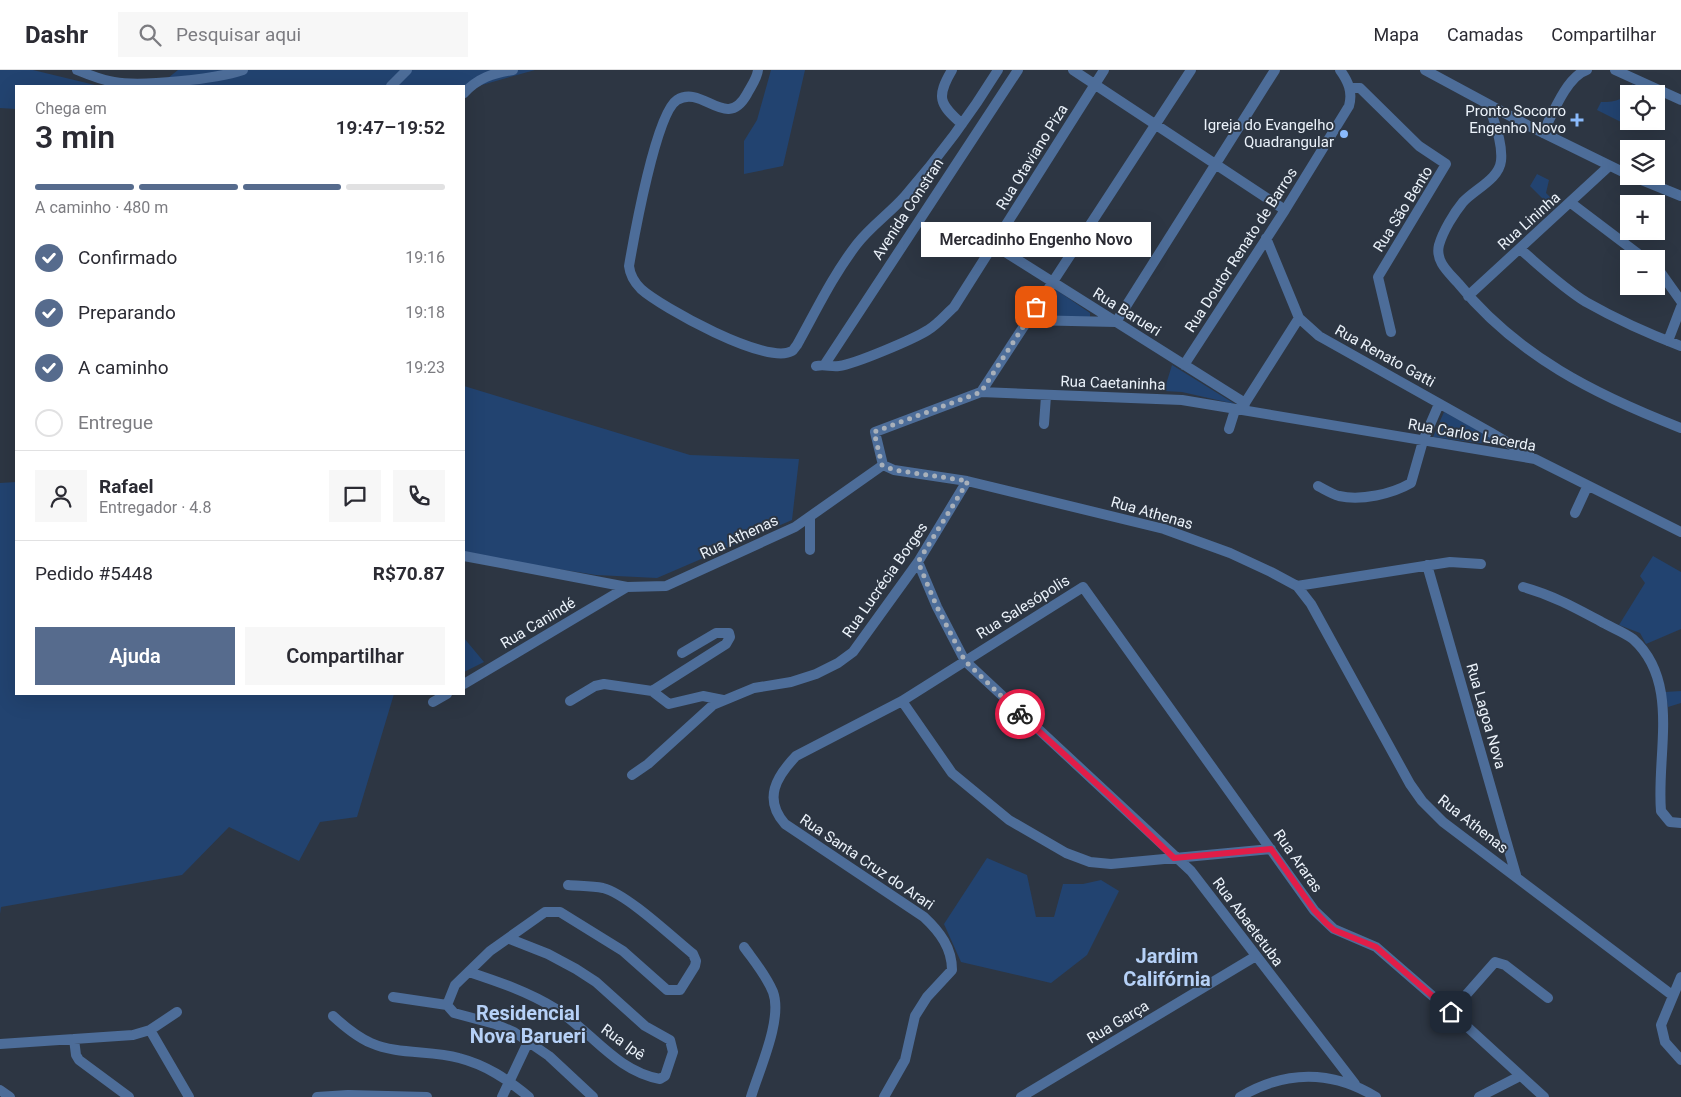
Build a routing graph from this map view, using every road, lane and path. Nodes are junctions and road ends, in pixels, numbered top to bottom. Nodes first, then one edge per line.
1 (77, 70) edge
2 (243, 70) edge
3 (407, 70) edge
4 (513, 70) edge
5 (758, 70) edge
6 (952, 70) edge
7 (998, 70) edge
8 (1018, 70) edge
9 (1073, 70) edge
10 (1104, 70) edge
11 (1191, 70) edge
12 (1275, 70) edge
13 (1340, 70) edge
14 (1425, 70) edge
15 (1587, 70) edge
16 (1611, 70) edge
17 (1615, 70) edge
18 (1621, 70) edge
19 (1095, 84) junction
20 (392, 85) edge
21 (1350, 88) junction
22 (465, 92) edge
23 (1681, 100) edge
24 (1489, 106) junction
25 (944, 108) junction
26 (962, 124) junction
27 (1155, 124) junction
28 (1543, 133) junction
29 (952, 136) junction
30 (1216, 164) junction
31 (1608, 166) junction
32 (1620, 171) edge
33 (1653, 185) edge
34 (1681, 196) edge
35 (1571, 203) junction
36 (1285, 210) junction
37 (1266, 238) junction
38 (994, 245) junction
39 (1520, 249) junction
40 (1633, 250) edge
41 (1665, 279) edge
42 (1052, 282) junction
43 (1468, 296) junction
44 (1681, 301) edge
45 (1681, 307) edge
46 (1298, 318) junction
47 (1027, 320) junction
48 (1116, 322) junction
49 (1392, 332) dead end
50 (1668, 341) junction
51 (1681, 346) edge
52 (821, 365) joint
53 (1184, 365) junction
54 (981, 392) junction
55 (1046, 396) junction
56 (1439, 404) junction
57 (1241, 408) junction
58 (1044, 424) dead end
59 (1681, 428) edge
60 (1229, 429) dead end
61 (1422, 441) junction
62 (1535, 460) junction
63 (882, 465) junction
64 (968, 481) junction
65 (1318, 486) dead end
66 (1587, 487) junction
67 (1575, 514) dead end
68 (810, 518) junction
69 (1681, 532) edge
70 (810, 550) dead end
71 (465, 556) edge
72 (918, 562) junction
73 (1481, 564) dead end
74 (1428, 566) junction
75 (1298, 586) junction
76 (1083, 587) joint
77 (1523, 587) dead end
78 (627, 588) junction
79 (682, 653) dead end
80 (965, 661) junction
81 (465, 683) edge
82 (652, 692) junction
83 (444, 695) edge
84 (723, 700) junction
85 (570, 701) dead end
86 (902, 701) junction
87 (433, 702) dead end
88 (632, 775) dead end
89 (1681, 823) edge
90 (1271, 849) junction
91 (1174, 858) junction
92 (1516, 876) junction
93 (568, 885) dead end
94 (510, 939) junction
95 (744, 946) dead end
96 (1256, 956) junction
97 (469, 972) junction
98 (1681, 977) edge
99 (1672, 995) junction
100 (393, 997) dead end
101 (1548, 998) dead end
102 (446, 1005) junction
103 (177, 1012) dead end
104 (1451, 1012) junction
105 (333, 1016) dead end
106 (150, 1030) junction
107 (74, 1038) junction
108 (529, 1040) junction
109 (0, 1044) edge
110 (1681, 1060) edge
111 (1520, 1076) junction
112 (510, 1081) junction
113 (1355, 1084) junction
114 (0, 1090) edge
115 (10, 1097) edge
116 (129, 1097) edge
117 (189, 1097) edge
118 (319, 1097) edge
119 (427, 1097) edge
120 (502, 1097) edge
121 (529, 1097) edge
122 (594, 1097) edge
123 (751, 1097) edge
124 (884, 1097) edge
125 (1022, 1097) edge
126 (1240, 1097) edge
127 (1376, 1097) edge
128 (1479, 1097) edge
129 (1544, 1097) edge

1 - 2 street
3 - 20 street
4 - 22 street
5 - 29 street
6 - 25 street
7 - 26 street
8 - 52 street, Avenida Constran
9 - 19 street
10 - 19 street, Rua Otaviano Piza
11 - 27 street
12 - 30 street
13 - 21 street
14 - 24 street
15 - 28 street
16 - 17 street
17 - 18 street
17 - 23 street
19 - 27 street
19 - 38 street, Rua Otaviano Piza
21 - 36 street, Rua Doutor Renato de Barros
21 - 49 street, Rua São Bento
24 - 28 street
24 - 43 street
25 - 26 street
25 - 29 street
26 - 29 street
27 - 30 street
27 - 42 street
28 - 31 street
30 - 36 street
30 - 48 street
31 - 32 street
31 - 35 street, Rua Lininha
33 - 34 street
35 - 39 street, Rua Lininha
35 - 40 street
36 - 37 street, Rua Doutor Renato de Barros
37 - 46 street, Rua Renato Gatti
37 - 53 street, Rua Doutor Renato de Barros
38 - 42 street, Rua Barueri
38 - 52 street, Rua Otaviano Piza
39 - 43 street, Rua Lininha
39 - 50 street
41 - 44 street
42 - 47 street
42 - 48 street, Rua Barueri
43 - 59 street
45 - 50 street
46 - 56 street, Rua Renato Gatti
46 - 57 street
47 - 48 street
47 - 54 street
48 - 53 street, Rua Barueri
50 - 51 street
53 - 57 street, Rua Barueri
54 - 55 street, Rua Caetaninha
54 - 63 street
55 - 57 street, Rua Caetaninha
55 - 58 street
56 - 61 street
56 - 62 street, Rua Renato Gatti
57 - 60 street
57 - 61 street, Rua Carlos Lacerda
61 - 62 street, Rua Carlos Lacerda
61 - 65 street
62 - 66 street, Rua Carlos Lacerda
63 - 64 street, Rua Athenas
63 - 68 street, Rua Athenas
64 - 72 street, Rua Lucrécia Borges
64 - 75 street, Rua Athenas
66 - 67 street
66 - 69 street, Rua Carlos Lacerda
68 - 70 street
68 - 78 street, Rua Athenas
71 - 78 street, Rua Athenas
72 - 80 street, Rua Abaetetuba
72 - 84 street, Rua Lucrécia Borges
73 - 74 street
74 - 75 street
74 - 92 street, Rua Lagoa Nova
75 - 92 street, Rua Athenas
76 - 80 street, Rua Salesópolis
76 - 90 street, Rua Araras
77 - 89 street
78 - 81 street, Rua Canindé
79 - 82 street
80 - 86 street, Rua Salesópolis
80 - 91 street, Rua Abaetetuba
82 - 84 street, Rua Lucrécia Borges
82 - 85 street, Rua Lucrécia Borges
83 - 87 street
84 - 88 street, Rua Lucrécia Borges
86 - 91 street
86 - 124 street, Rua Santa Cruz do Arari
90 - 91 street
90 - 104 street, Rua Araras
91 - 96 street, Rua Abaetetuba
92 - 99 street, Rua Athenas
93 - 94 street
94 - 97 street
94 - 97 street, Rua Ipê
95 - 123 street
96 - 113 street, Rua Abaetetuba
96 - 125 street, Rua Garça
97 - 102 street
98 - 99 street
99 - 110 street
100 - 102 street
101 - 104 street
102 - 108 street
103 - 106 street
104 - 111 street, Rua Araras
105 - 112 street
106 - 107 street
106 - 117 street
107 - 109 street
107 - 116 street
108 - 112 street
108 - 122 street
111 - 128 street
111 - 129 street, Rua Araras
112 - 120 street
112 - 121 street
113 - 126 street
113 - 127 street
114 - 115 street
118 - 119 street

